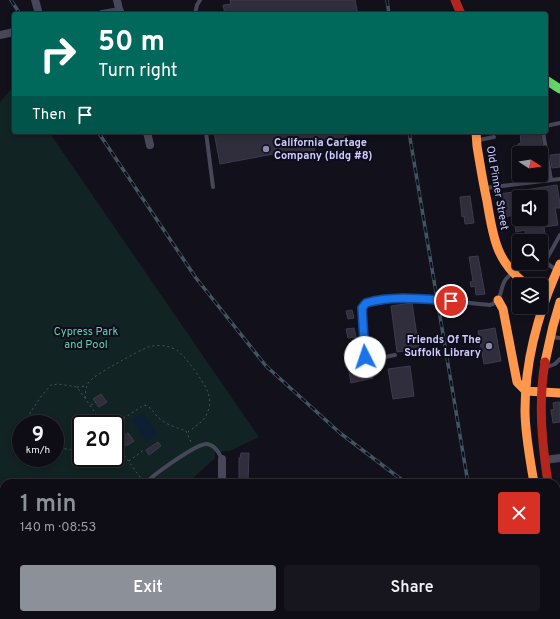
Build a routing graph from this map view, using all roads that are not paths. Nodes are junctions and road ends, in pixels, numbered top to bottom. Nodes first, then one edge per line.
1 (35, 0) edge
2 (117, 0) edge
3 (200, 0) edge
4 (455, 0) edge
5 (38, 12) edge
6 (120, 12) edge
7 (195, 12) edge
8 (461, 12) edge
9 (12, 32) edge
10 (0, 35) edge
11 (548, 81) edge
12 (560, 89) edge
13 (560, 123) edge
14 (548, 126) edge
15 (147, 134) edge
16 (206, 134) edge
17 (543, 134) edge
18 (476, 136) edge
19 (494, 137) dead end
20 (150, 145) dead end
21 (560, 179) edge
22 (550, 180) junction
23 (214, 187) dead end
24 (484, 188) junction
25 (560, 235) edge
26 (548, 254) edge
27 (548, 264) edge
28 (559, 267) edge
29 (520, 270) edge
30 (513, 274) junction
31 (518, 278) edge
32 (548, 288) edge
33 (498, 300) junction
34 (560, 302) edge
35 (539, 314) edge
36 (550, 336) junction
37 (560, 338) edge
38 (395, 355) dead end
39 (560, 359) edge
40 (543, 370) junction
41 (526, 391) junction
42 (541, 392) junction
43 (560, 393) edge
44 (560, 458) edge
45 (222, 459) joint
46 (545, 460) junction
47 (151, 479) edge
48 (222, 479) edge
49 (533, 479) edge
50 (547, 479) edge

1 - 5 street
2 - 6 street
3 - 7 lane
4 - 8 main road
9 - 10 street
11 - 12 main road
13 - 14 lane
15 - 20 street
16 - 23 lane
17 - 22 lane
18 - 19 lane
18 - 24 main road, Old Pinner Street
21 - 22 lane
22 - 24 lane
24 - 30 main road, Old Pinner Street
25 - 26 lane
27 - 28 lane
28 - 32 main road
29 - 30 lane
30 - 31 main road, Old Pinner Street
30 - 33 lane
33 - 38 lane
33 - 41 main road
34 - 36 main road
35 - 41 main road
36 - 37 lane
36 - 40 main road
39 - 40 lane
40 - 42 main road
41 - 42 main road
41 - 49 main road
42 - 43 main road
42 - 46 main road
44 - 46 street
45 - 47 lane
45 - 48 street
46 - 50 main road

